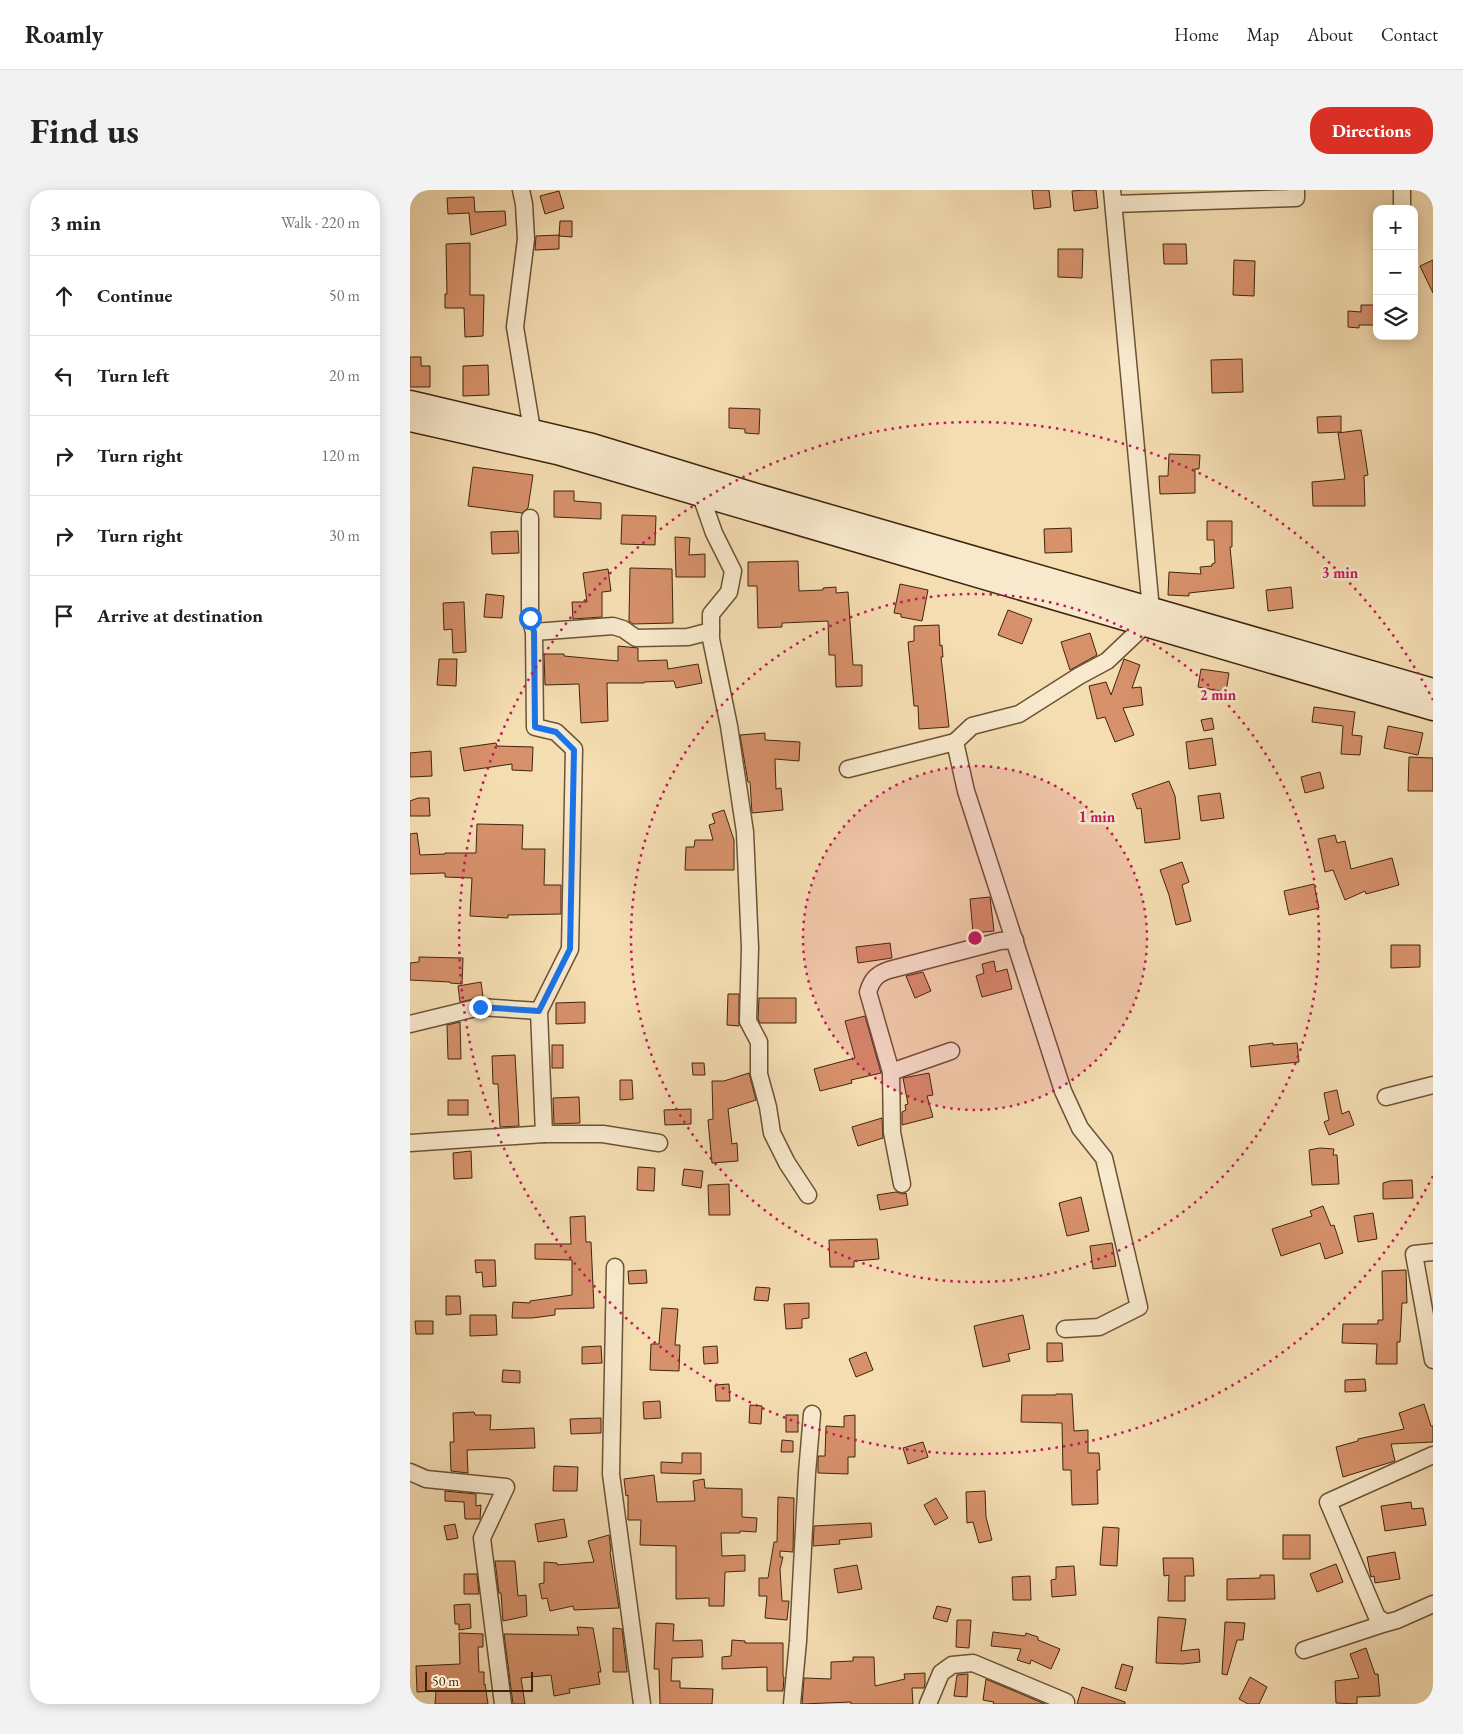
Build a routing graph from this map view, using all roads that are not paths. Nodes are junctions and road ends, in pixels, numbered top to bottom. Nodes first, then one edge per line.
1 (521, 190) edge
2 (1296, 190) edge
3 (1402, 190) edge
4 (1113, 197) edge
5 (1402, 205) edge
6 (410, 402) edge
7 (410, 420) edge
8 (538, 437) junction
9 (701, 496) junction
10 (530, 518) dead end
11 (1148, 618) junction
12 (711, 631) junction
13 (534, 632) junction
14 (1433, 690) edge
15 (1433, 709) edge
16 (955, 742) junction
17 (848, 769) dead end
18 (1014, 940) junction
19 (539, 1011) junction
20 (410, 1024) edge
21 (951, 1051) dead end
22 (891, 1072) junction
23 (1433, 1085) edge
24 (1386, 1097) dead end
25 (544, 1134) junction
26 (410, 1143) edge
27 (659, 1143) dead end
28 (902, 1184) dead end
29 (808, 1196) dead end
30 (1433, 1252) edge
31 (615, 1267) dead end
32 (1065, 1328) dead end
33 (1433, 1360) edge
34 (812, 1414) dead end
35 (1433, 1455) edge
36 (410, 1472) edge
37 (1433, 1604) edge
38 (1386, 1623) junction
39 (1304, 1650) dead end
40 (1066, 1702) dead end
41 (503, 1704) edge
42 (642, 1704) edge
43 (792, 1704) edge
44 (928, 1704) edge

1 - 8 street
2 - 4 street
3 - 5 street
4 - 11 street
6 - 8 street
7 - 8 street
8 - 9 street
8 - 11 street
9 - 11 street
9 - 12 street
10 - 13 street
11 - 14 street
11 - 15 street
11 - 16 street
12 - 13 street
12 - 29 street
13 - 19 street
16 - 17 street
16 - 18 street
18 - 22 street
18 - 32 street
19 - 20 street
19 - 25 street
21 - 22 street
22 - 28 street
23 - 24 street
25 - 26 street
25 - 27 street
30 - 33 street
31 - 42 street
34 - 43 street
35 - 38 street
36 - 41 street
37 - 38 street
38 - 39 street
40 - 44 street

